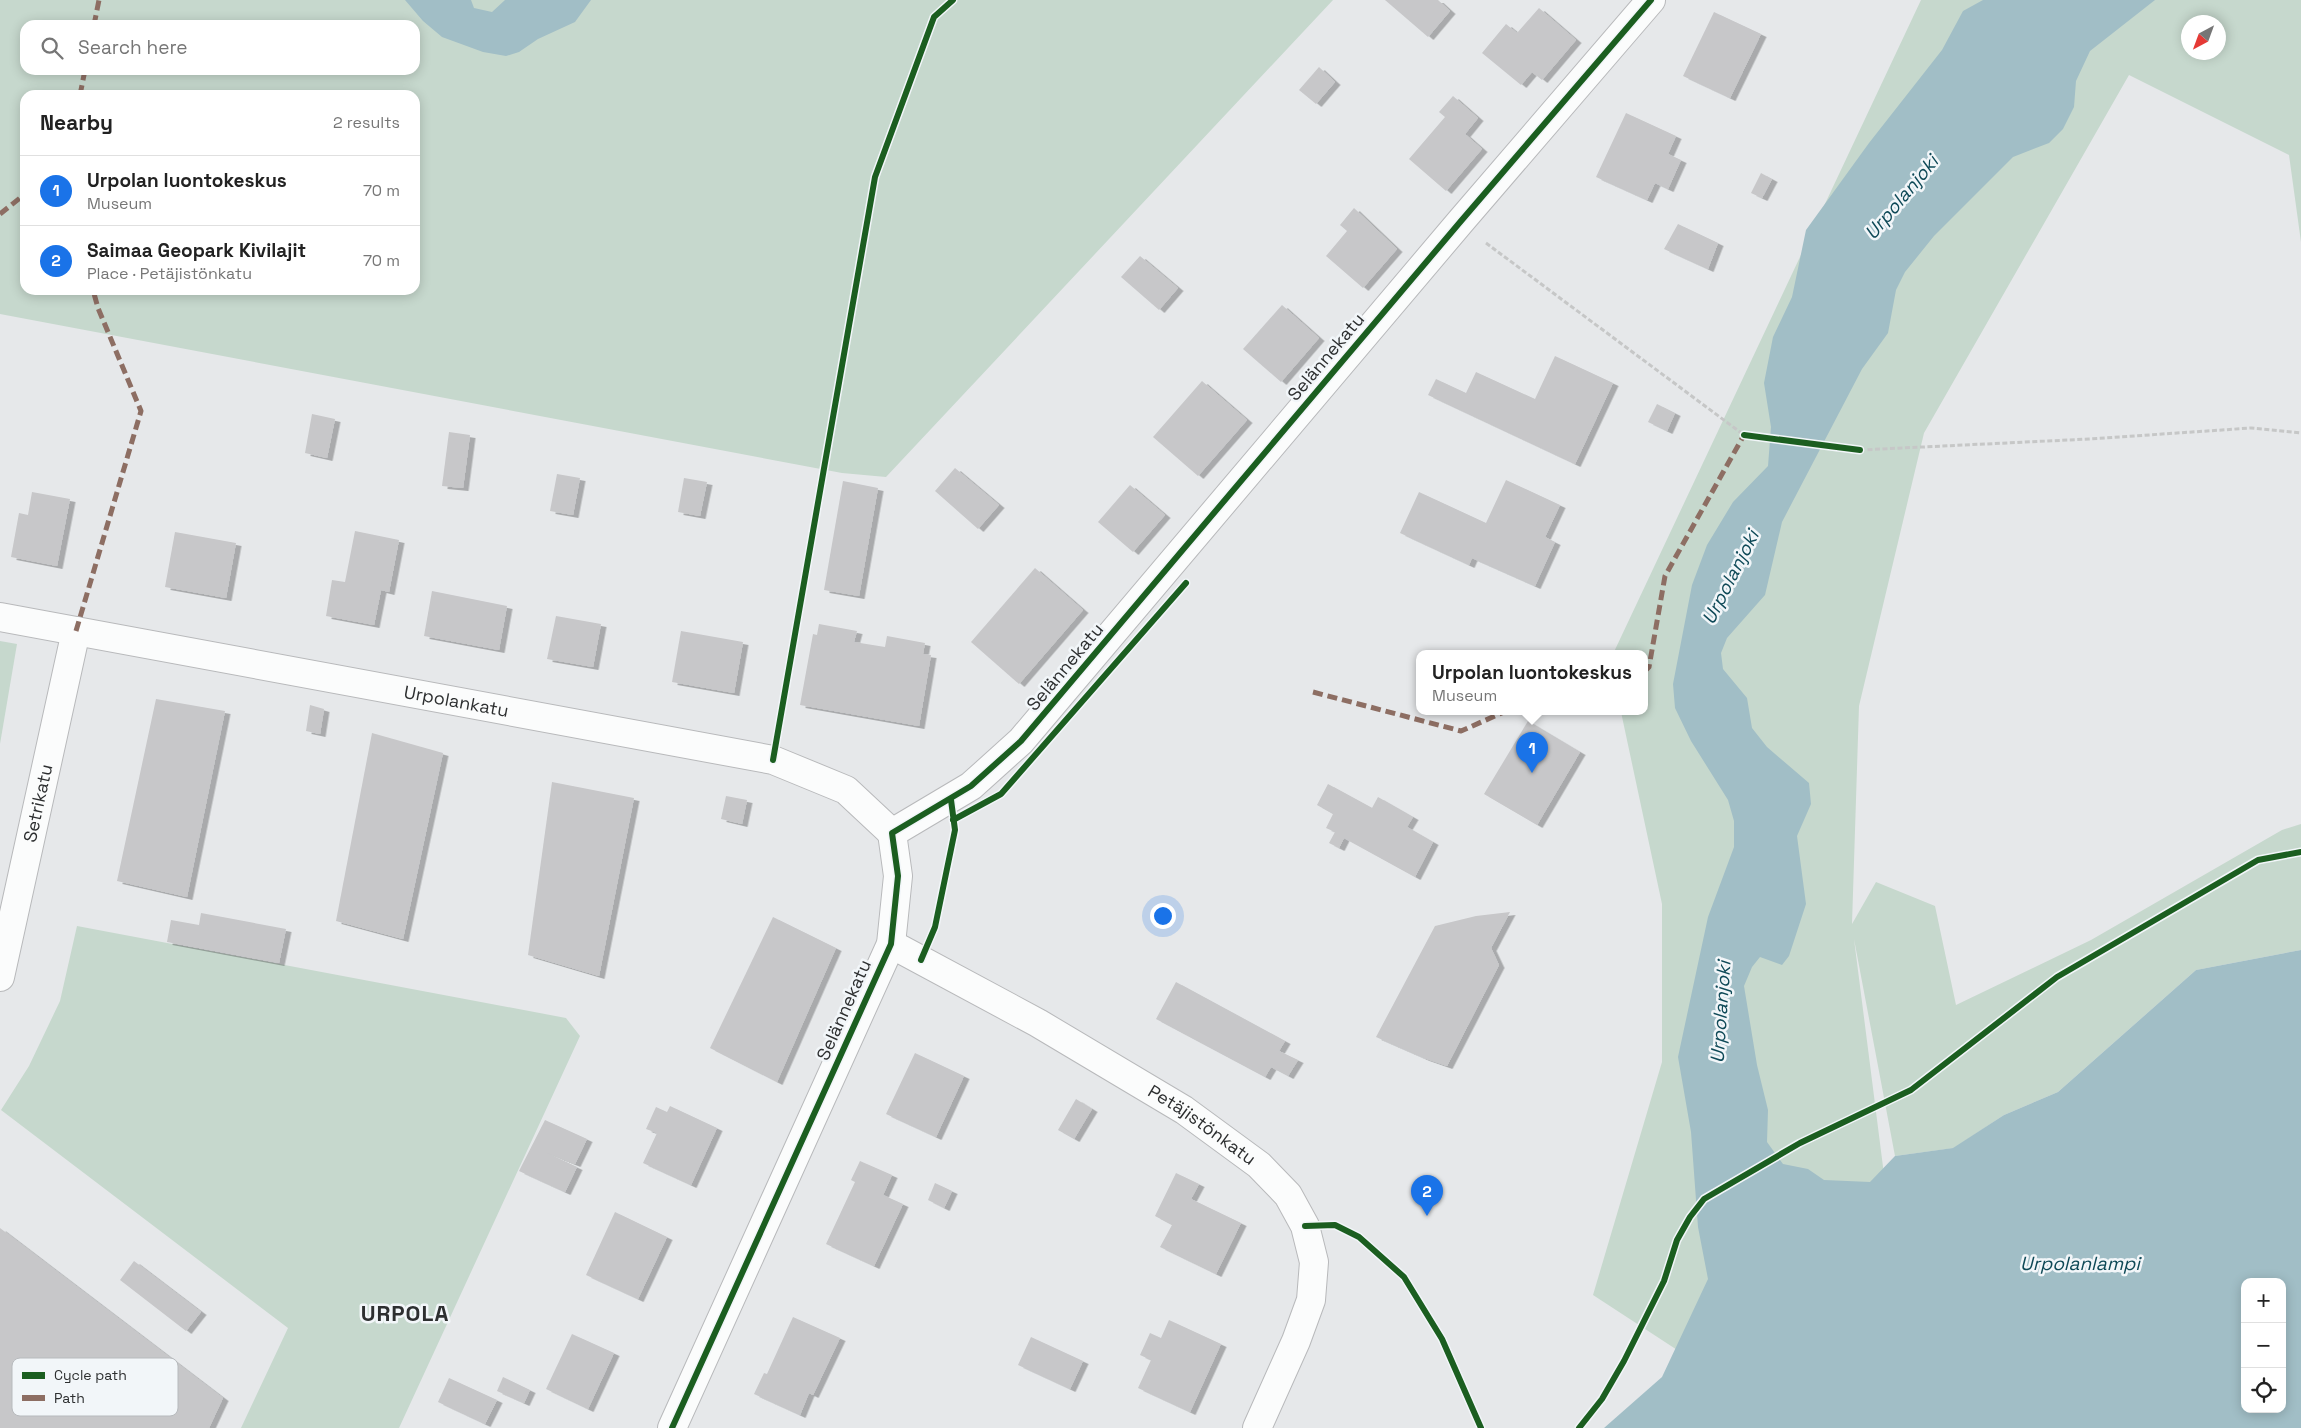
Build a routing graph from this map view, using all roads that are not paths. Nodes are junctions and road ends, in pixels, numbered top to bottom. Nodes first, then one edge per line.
1 (1651, 0) edge
2 (0, 617) edge
3 (76, 632) junction
4 (892, 833) junction
5 (890, 944) junction
6 (0, 977) edge
7 (672, 1428) edge
8 (1257, 1428) edge

1 - 4 street, Selännekatu
2 - 3 street, Urpolankatu
3 - 4 street, Urpolankatu
3 - 6 street, Setrikatu
4 - 5 street, Selännekatu
5 - 7 street, Selännekatu
5 - 8 street, Petäjistönkatu

